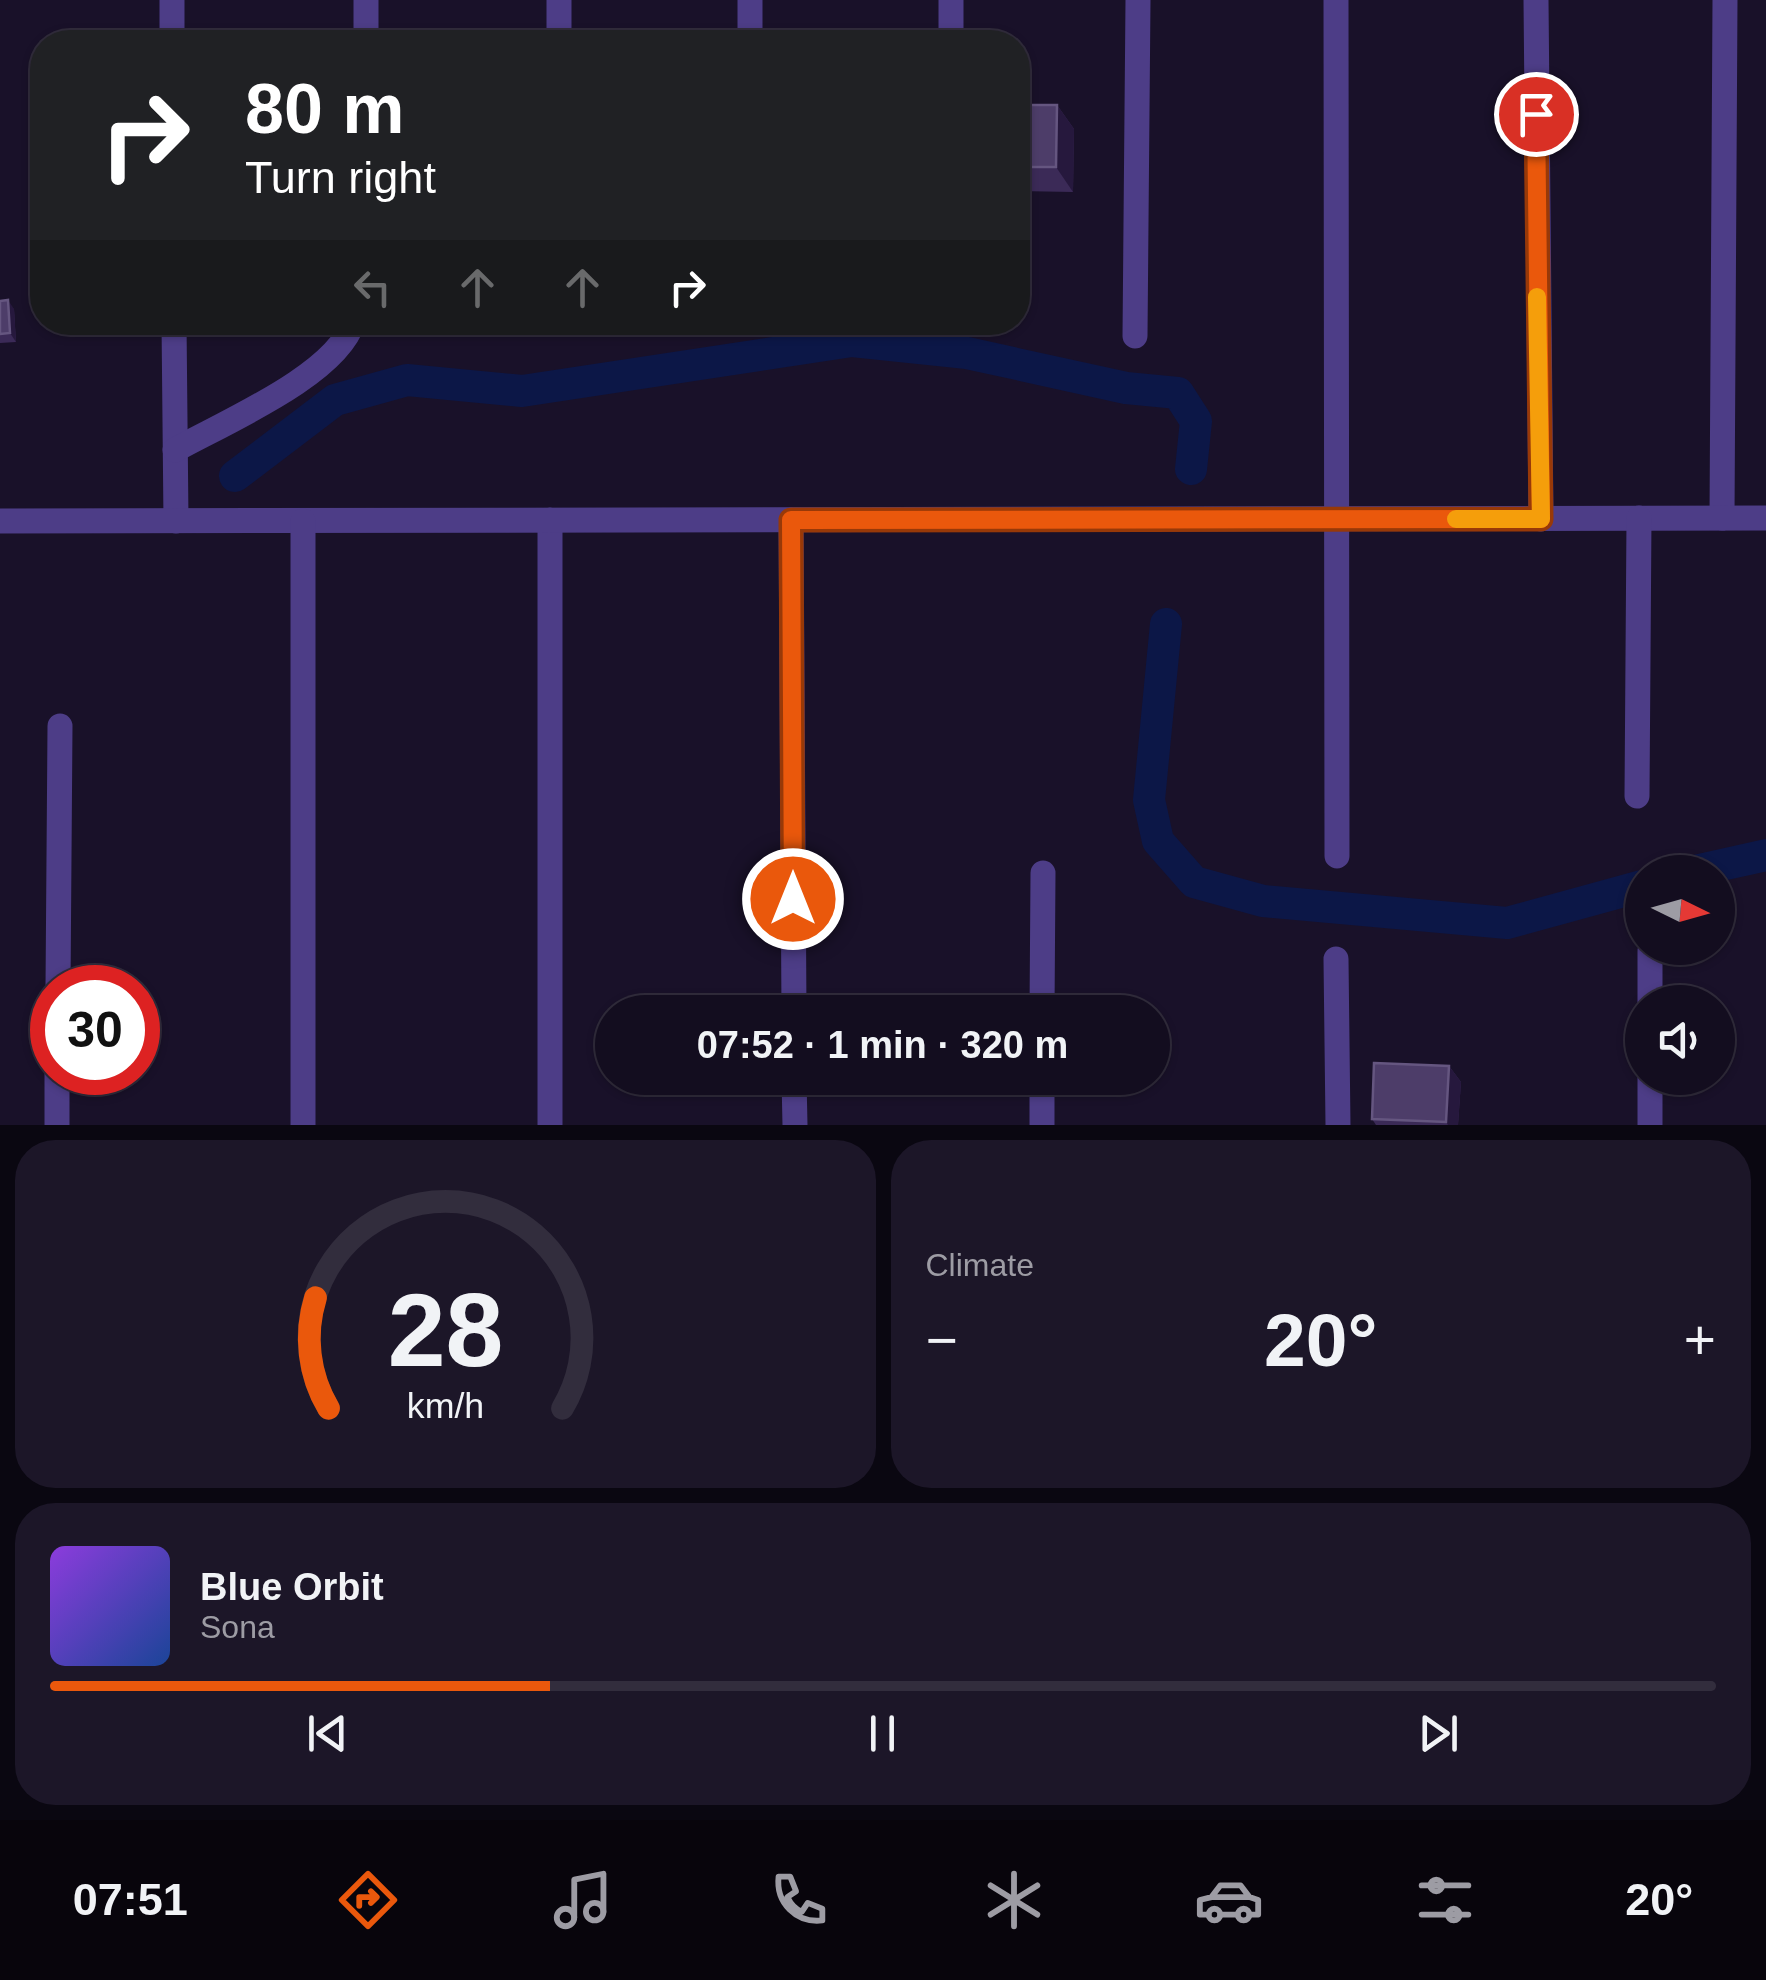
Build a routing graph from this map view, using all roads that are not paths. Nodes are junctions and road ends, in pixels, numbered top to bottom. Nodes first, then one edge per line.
1 (172, 0) edge
2 (366, 0) edge
3 (559, 0) edge
4 (750, 0) edge
5 (951, 0) edge
6 (1138, 0) edge
7 (1336, 0) edge
8 (1536, 0) edge
9 (1724, 0) edge
10 (172, 30) edge
11 (366, 30) edge
12 (559, 30) edge
13 (750, 30) edge
14 (950, 30) edge
15 (174, 335) edge
16 (349, 335) edge
17 (1136, 336) dead end
18 (176, 450) junction
19 (1639, 518) junction
20 (1722, 518) junction
21 (1766, 518) edge
22 (1337, 519) junction
23 (1541, 519) junction
24 (550, 520) junction
25 (791, 520) junction
26 (0, 521) edge
27 (176, 521) junction
28 (303, 521) junction
29 (60, 726) dead end
30 (1638, 796) dead end
31 (1336, 856) dead end
32 (1043, 874) dead end
33 (1336, 959) dead end
34 (58, 965) edge
35 (794, 995) edge
36 (1042, 995) edge
37 (57, 1095) edge
38 (794, 1095) edge
39 (1042, 1095) edge
40 (1650, 1095) edge
41 (56, 1125) edge
42 (304, 1125) edge
43 (550, 1125) edge
44 (795, 1125) edge
45 (1042, 1125) edge
46 (1338, 1125) edge
47 (1650, 1125) edge

1 - 10 street
2 - 11 street
3 - 12 street
4 - 13 street
5 - 14 street
6 - 17 street
7 - 22 street
8 - 23 street
9 - 20 street
15 - 18 street
16 - 18 street
18 - 27 street
19 - 20 street
19 - 23 street
19 - 30 street
20 - 21 street
22 - 23 street
22 - 25 street
22 - 31 street
24 - 25 street
24 - 28 street
24 - 43 street
25 - 35 street
26 - 27 street
27 - 28 street
28 - 42 street
29 - 34 street
32 - 36 street
33 - 46 street
37 - 41 street
38 - 44 street
39 - 45 street
40 - 47 street

